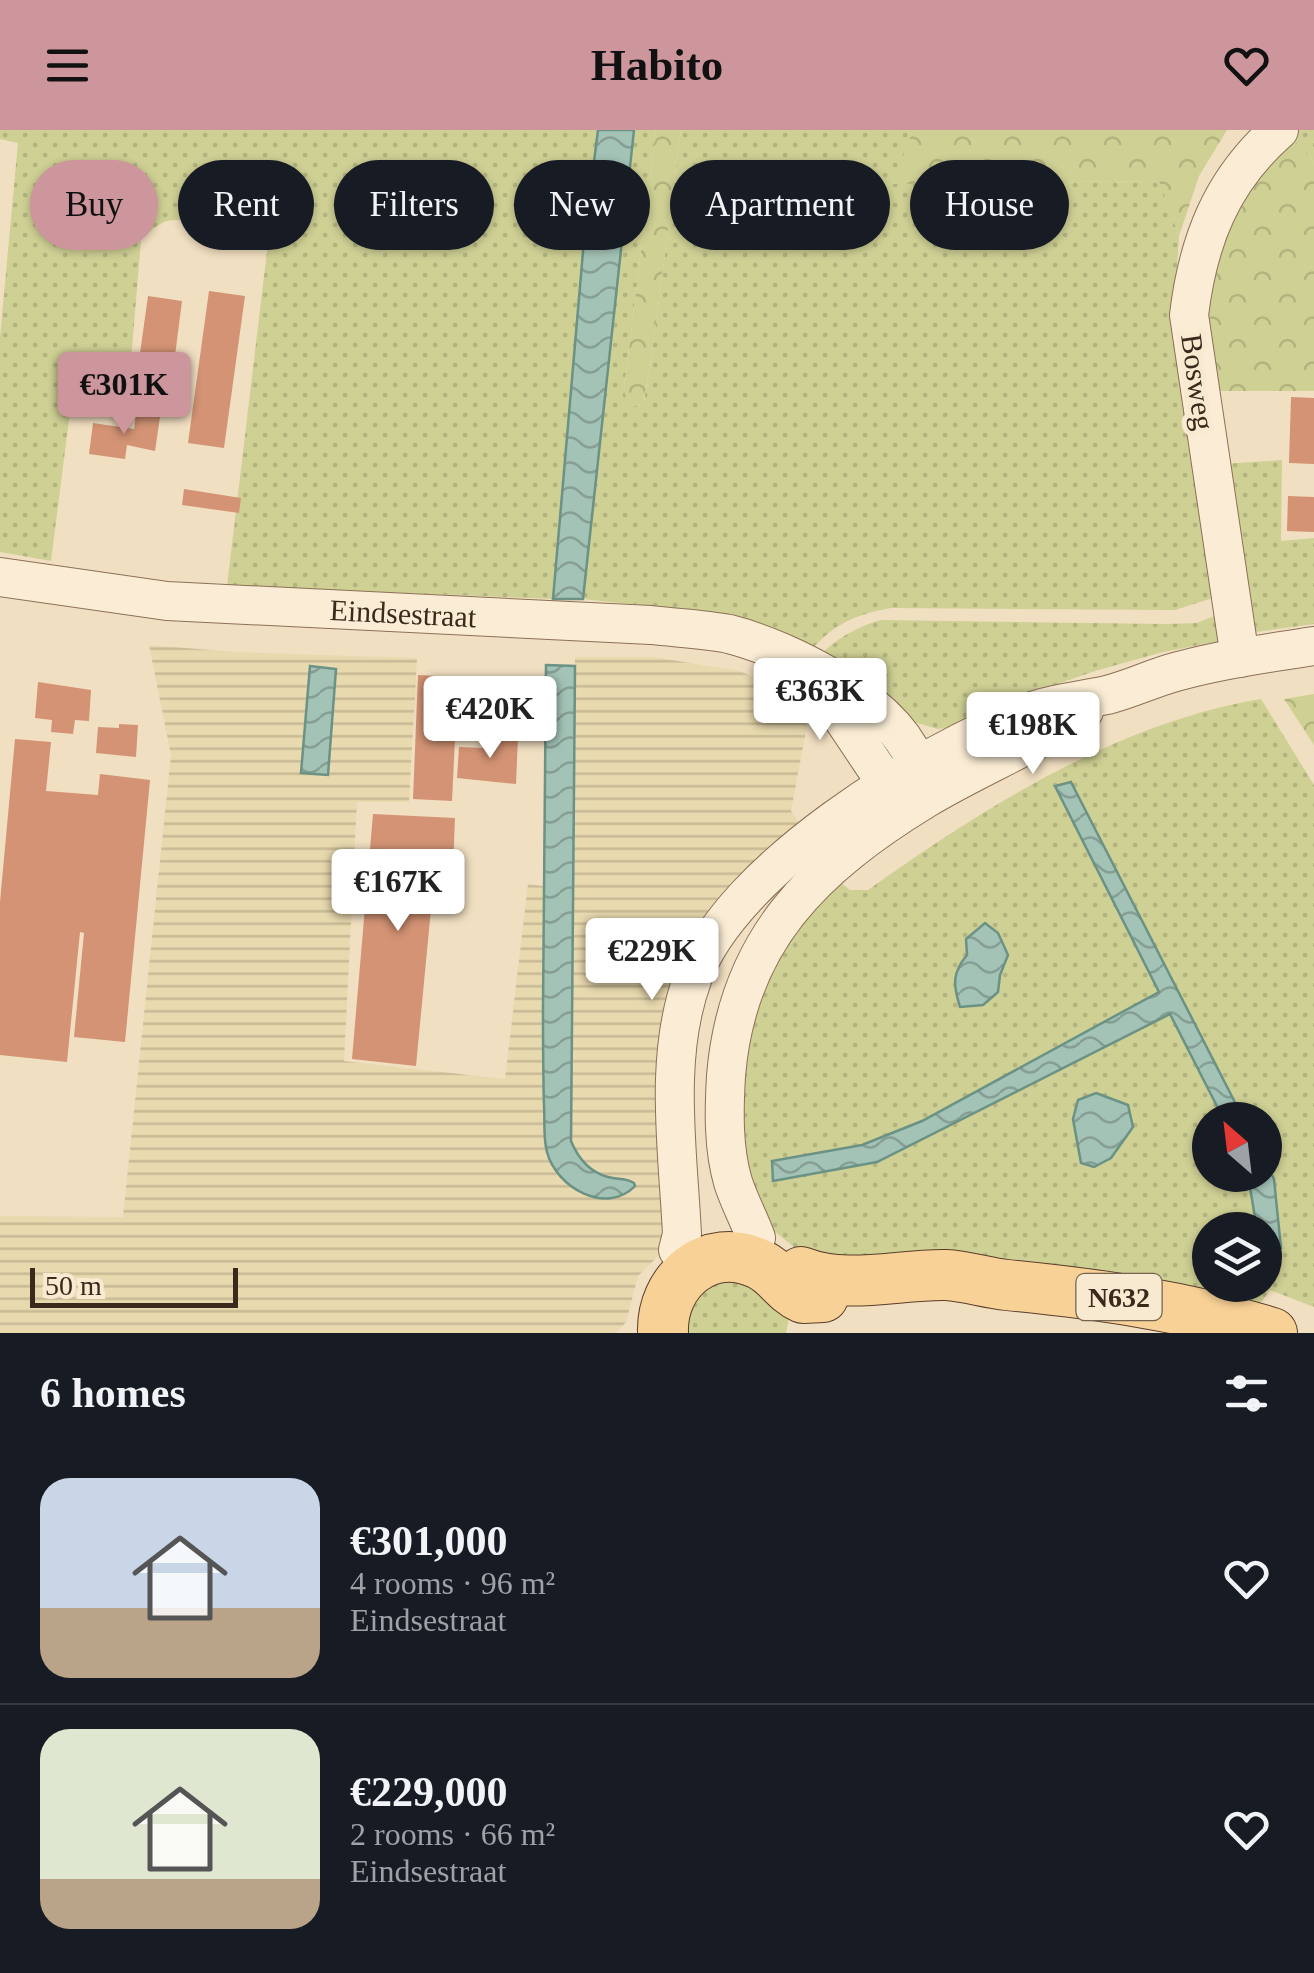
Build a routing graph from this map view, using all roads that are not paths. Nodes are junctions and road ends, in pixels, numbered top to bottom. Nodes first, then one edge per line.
1 (1279, 130) edge
2 (0, 578) edge
3 (1314, 646) edge
4 (1240, 658) junction
5 (909, 785) junction
6 (756, 1238) junction
7 (693, 1251) junction
8 (808, 1301) edge
9 (652, 1332) edge
10 (1272, 1333) edge

1 - 4 street, Bosweg
2 - 5 street, Eindsestraat
3 - 4 street
4 - 5 street
5 - 6 street
5 - 7 street
6 - 7 main road
6 - 8 main road, N632
7 - 8 main road, N632
7 - 9 main road
8 - 10 main road, N632

